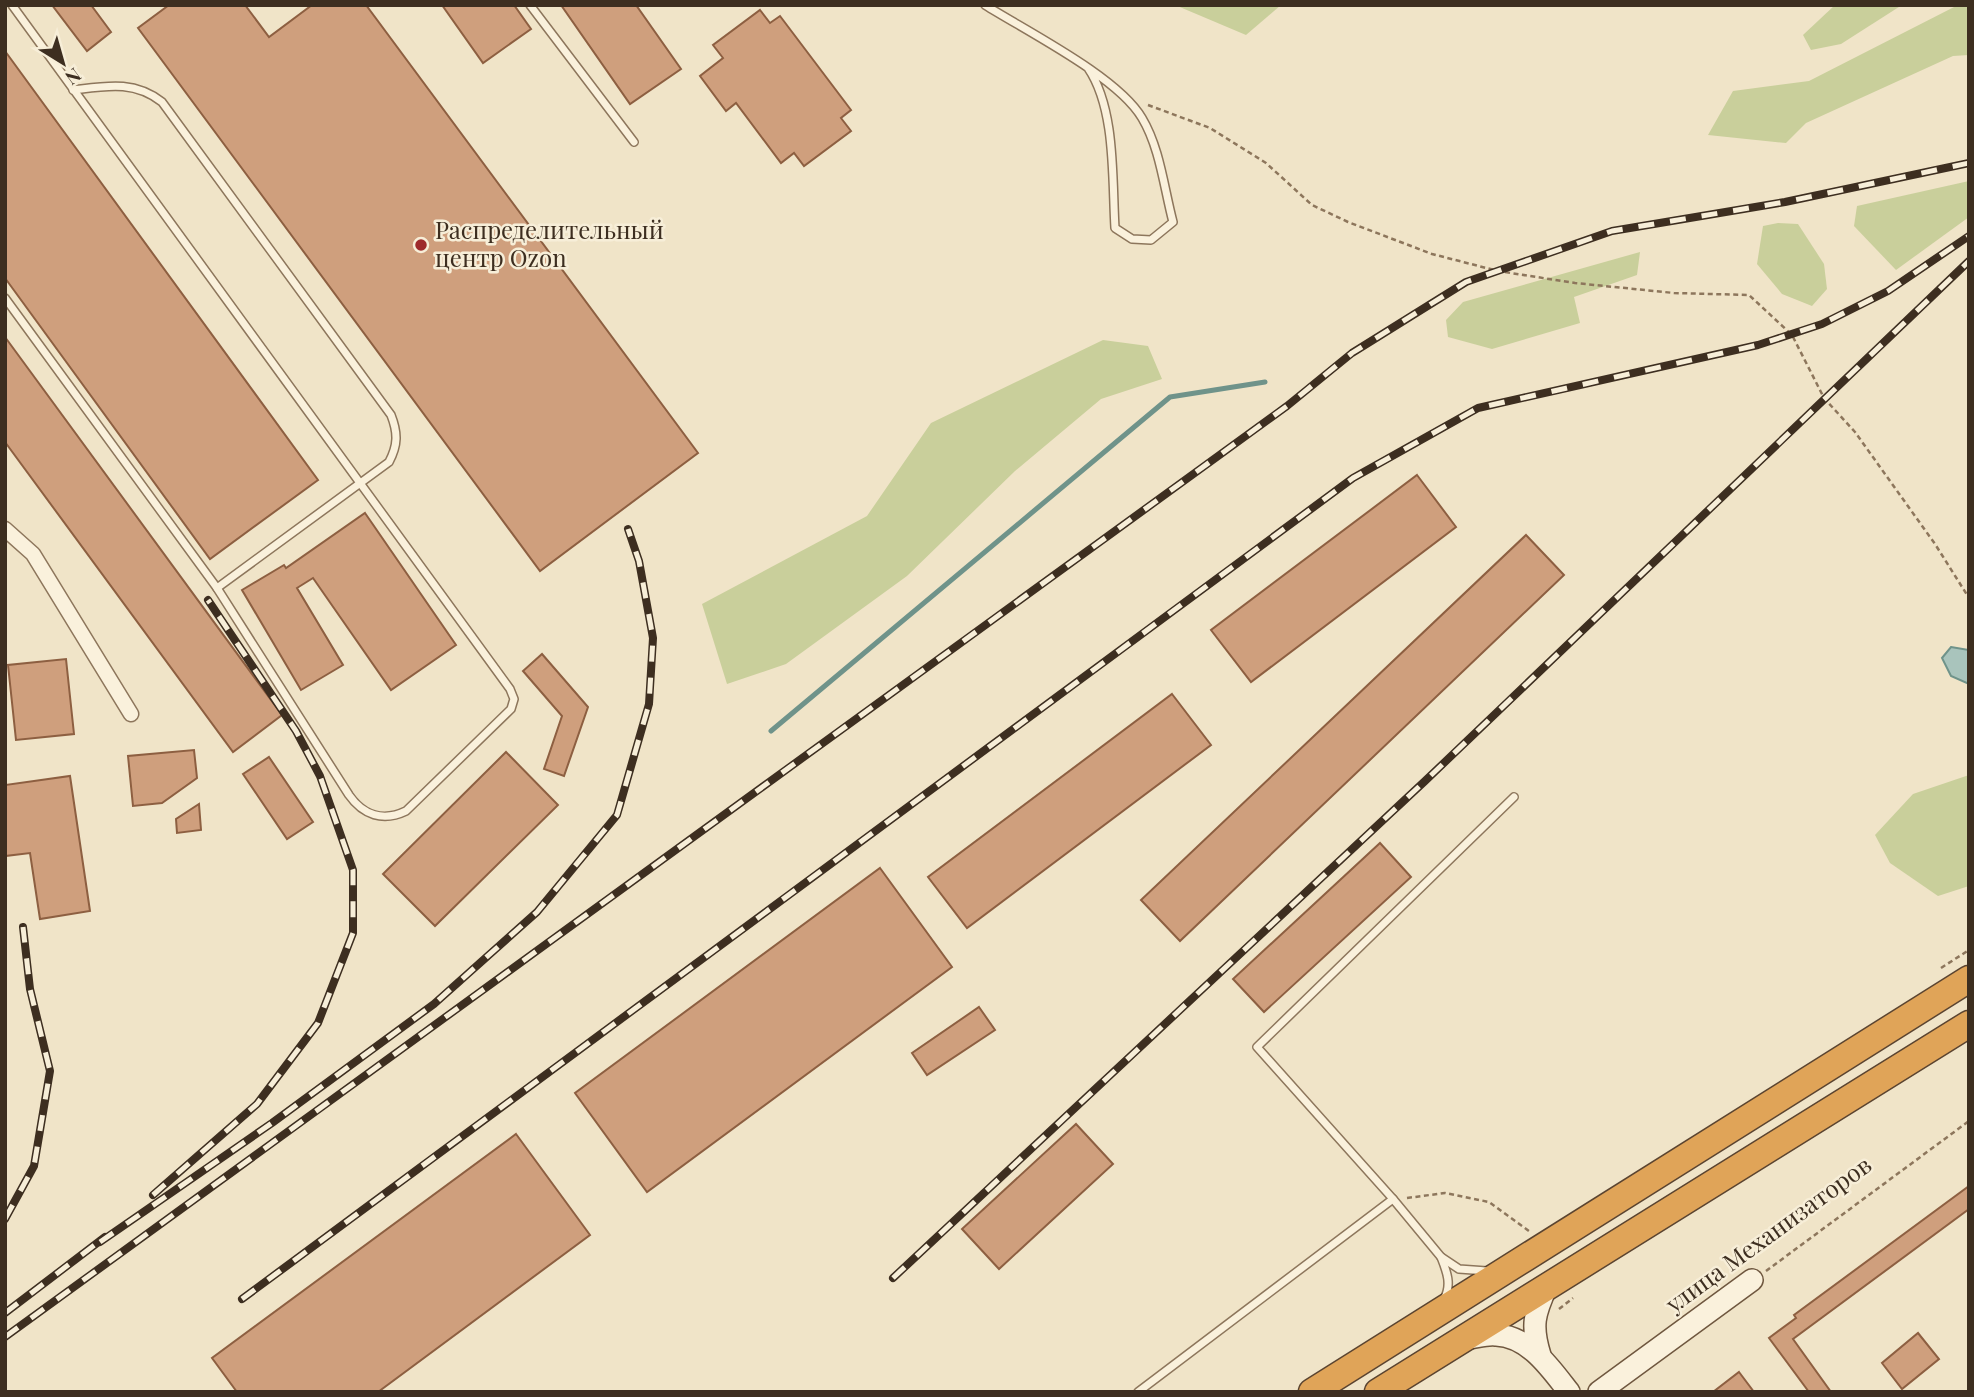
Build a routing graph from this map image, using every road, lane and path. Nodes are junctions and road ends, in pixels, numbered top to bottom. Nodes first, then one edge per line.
1 (12, 5) edge
2 (530, 5) edge
3 (985, 5) edge
4 (1087, 68) junction
5 (73, 90) junction
6 (1128, 98) junction
7 (635, 142) dead end
8 (5, 298) edge
9 (360, 483) junction
10 (5, 529) edge
11 (217, 588) junction
12 (1969, 598) edge
13 (131, 714) dead end
14 (1514, 797) dead end
15 (1969, 950) edge
16 (1941, 968) dead end
17 (1969, 979) edge
18 (1969, 1024) edge
19 (1969, 1121) edge
20 (1393, 1199) junction
21 (1532, 1233) dead end
22 (1441, 1256) junction
23 (1508, 1268) junction
24 (1752, 1280) joint
25 (1547, 1286) junction
26 (1435, 1314) junction
27 (1463, 1339) junction
28 (1540, 1355) junction
29 (1138, 1392) edge
30 (1312, 1392) edge
31 (1378, 1392) edge
32 (1569, 1392) edge
33 (1599, 1392) edge

1 - 5 lane
2 - 7 lane
3 - 4 lane
4 - 6 lane
4 - 6 lane
5 - 9 lane
5 - 9 lane
6 - 12 path
8 - 11 lane
9 - 11 lane
9 - 11 lane
10 - 13 street
14 - 20 lane
15 - 16 path
17 - 23 highway
18 - 25 highway
19 - 24 path, улица Механизаторов
20 - 21 path
20 - 22 lane
20 - 29 lane
22 - 23 lane
22 - 26 lane
23 - 26 highway
24 - 33 street, улица Механизаторов
25 - 27 highway
25 - 28 street
26 - 30 highway
27 - 28 street
27 - 31 highway
28 - 32 street

